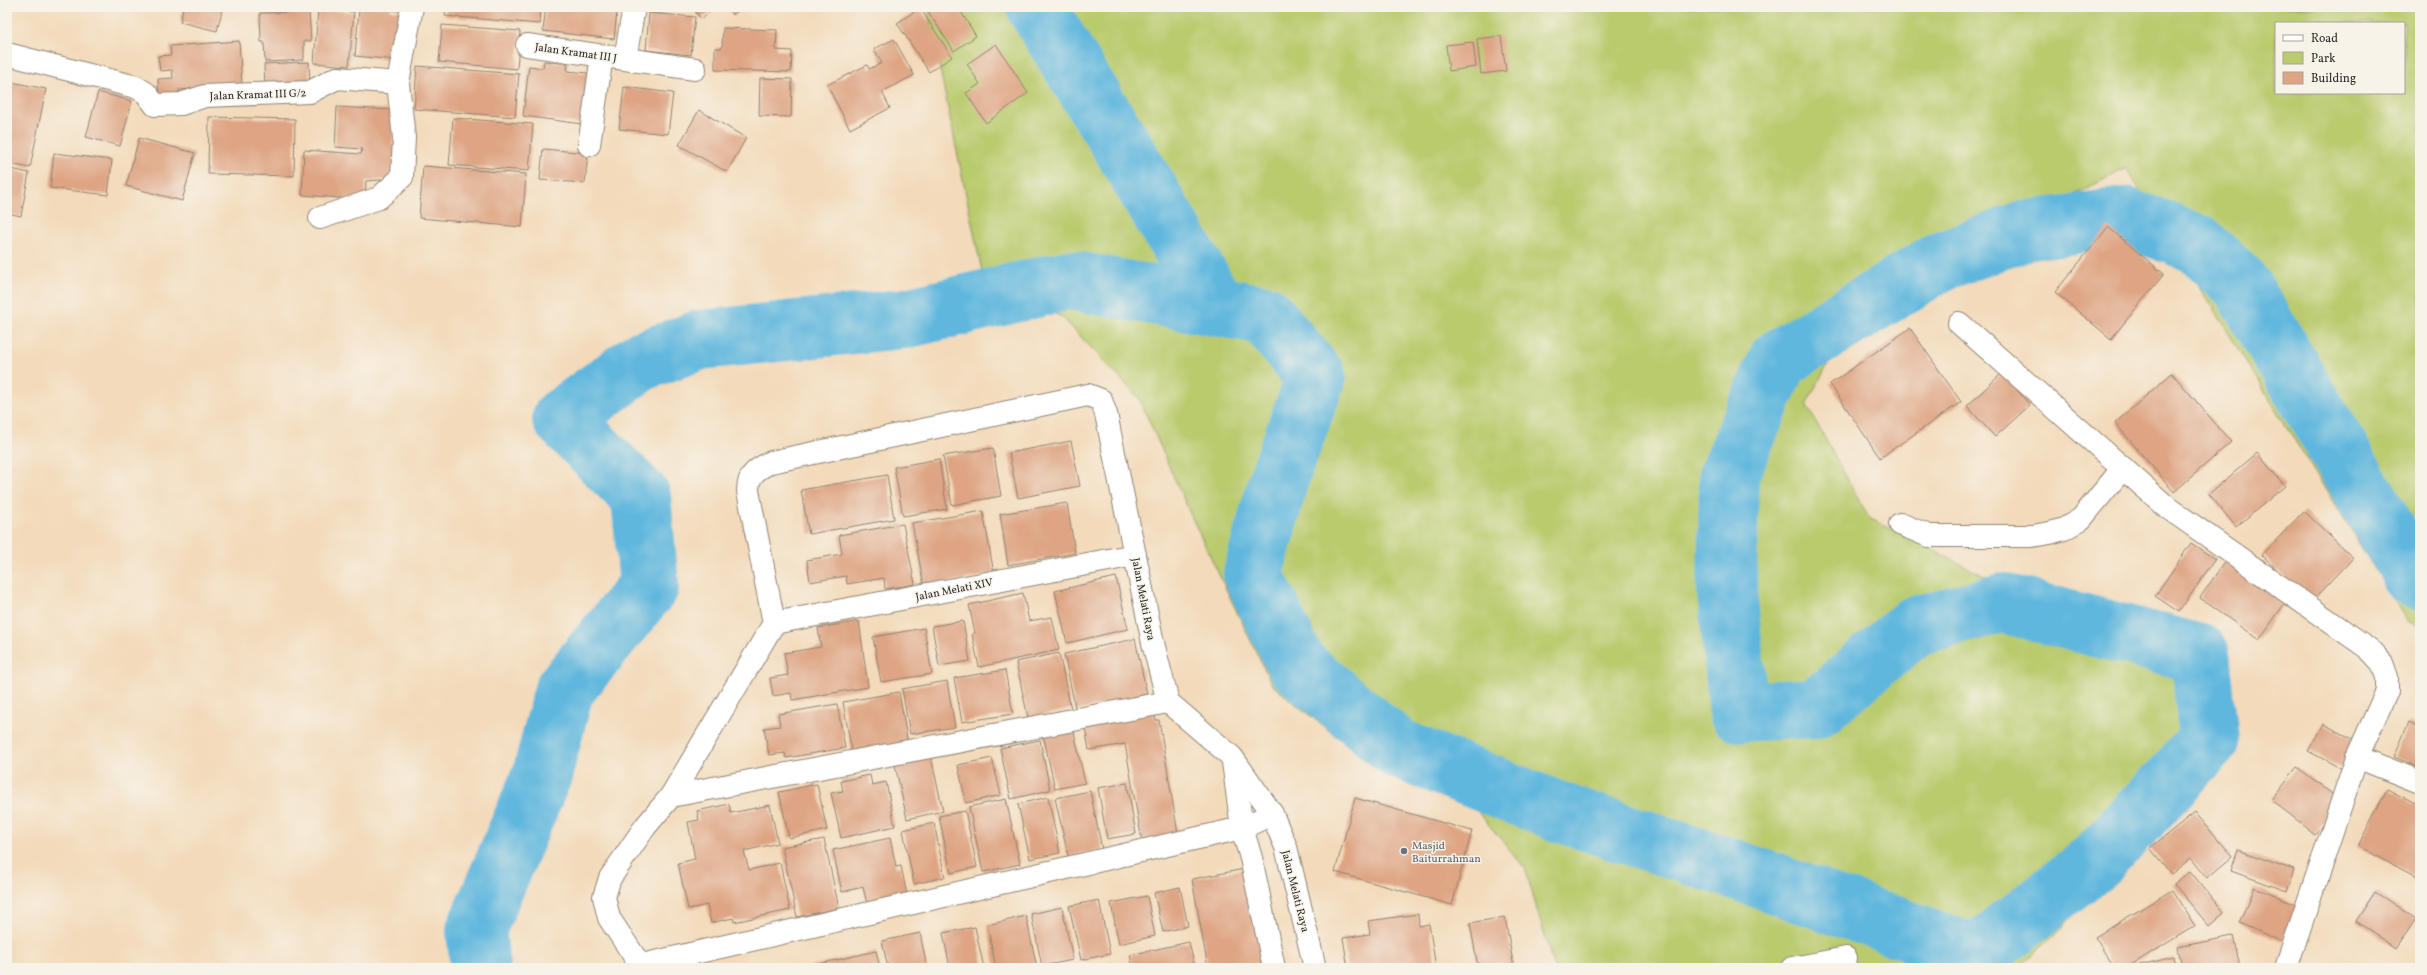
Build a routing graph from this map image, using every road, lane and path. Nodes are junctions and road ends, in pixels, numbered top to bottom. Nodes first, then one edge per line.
1 (412, 7) edge
2 (634, 7) edge
3 (527, 45) dead end
4 (7, 54) edge
5 (602, 56) junction
6 (625, 59) junction
7 (695, 69) dead end
8 (398, 83) junction
9 (588, 145) dead end
10 (320, 218) dead end
11 (1959, 323) dead end
12 (2122, 468) junction
13 (1900, 524) dead end
14 (1135, 555) junction
15 (774, 623) junction
16 (1168, 702) junction
17 (1232, 757) junction
18 (2357, 757) junction
19 (2420, 782) edge
20 (671, 796) junction
21 (1272, 814) junction
22 (1242, 828) junction
23 (1846, 958) dead end
24 (642, 967) edge
25 (1274, 968) edge
26 (1315, 968) edge
27 (1792, 968) edge
28 (2286, 968) edge

1 - 8 street
2 - 6 street, Jalan Kramat III J
3 - 5 street, Jalan Kramat III J
4 - 8 street, Jalan Kramat III G/2
5 - 6 street, Jalan Kramat III J
5 - 9 street
6 - 7 street, Jalan Kramat III J
8 - 10 street
11 - 12 street
12 - 13 street
12 - 18 street
14 - 15 street, Jalan Melati XIV
14 - 15 street, Jalan Melati Raya
14 - 16 street, Jalan Melati Raya
15 - 20 street
16 - 17 street, Jalan Melati Raya
16 - 20 street
17 - 21 street, Jalan Melati Raya
17 - 22 street
18 - 19 street
18 - 28 street
20 - 24 street
21 - 22 street
21 - 26 street, Jalan Melati Raya
22 - 24 street
22 - 25 street
23 - 27 street

